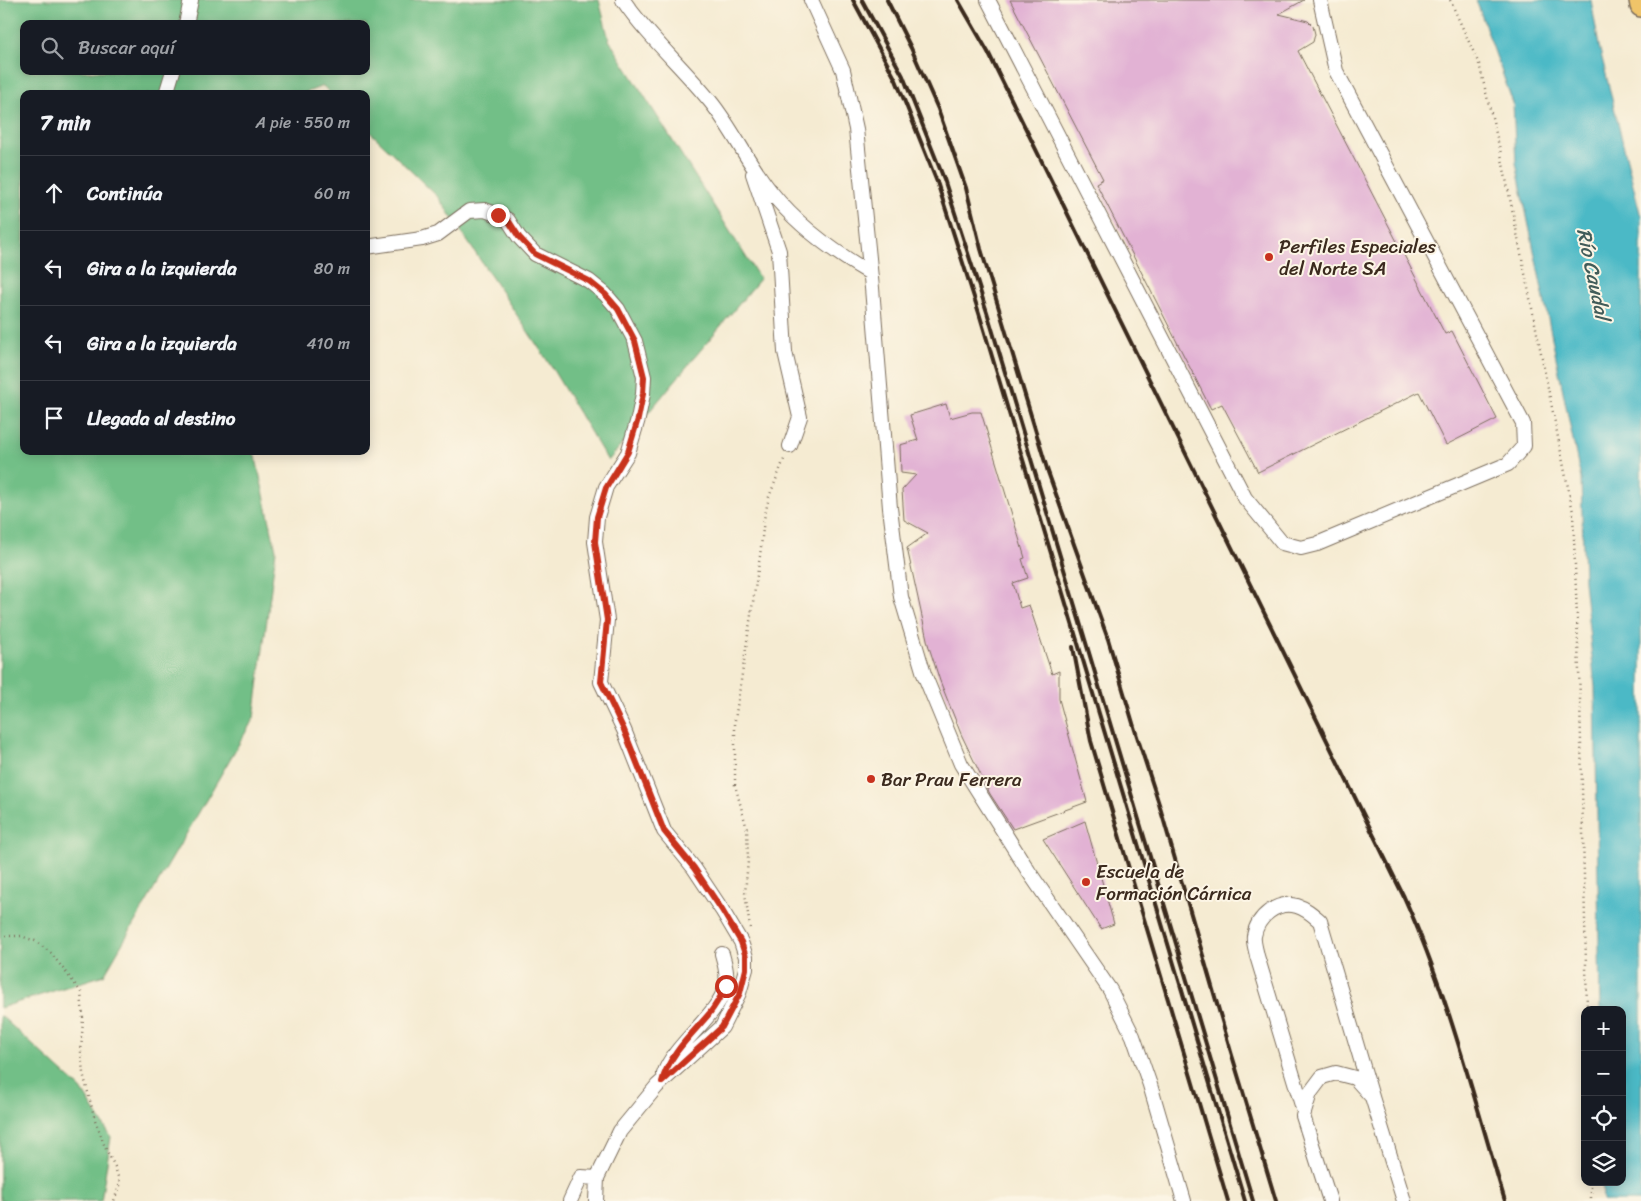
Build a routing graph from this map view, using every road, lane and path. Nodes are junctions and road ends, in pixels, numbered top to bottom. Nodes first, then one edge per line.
1 (191, 0) edge
2 (623, 0) edge
3 (811, 0) edge
4 (988, 0) edge
5 (1320, 0) edge
6 (1450, 0) edge
7 (1640, 0) edge
8 (1641, 6) edge
9 (187, 20) edge
10 (172, 75) edge
11 (167, 90) edge
12 (747, 157) junction
13 (370, 246) edge
14 (870, 273) junction
15 (790, 446) joint
16 (0, 936) edge
17 (751, 936) dead end
18 (722, 954) dead end
19 (1587, 1006) edge
20 (662, 1082) junction
21 (1372, 1097) junction
22 (1304, 1112) junction
23 (597, 1178) junction
24 (1591, 1186) edge
25 (114, 1201) edge
26 (570, 1201) edge
27 (596, 1201) edge
28 (1184, 1201) edge
29 (1330, 1201) edge
30 (1404, 1201) edge
31 (1591, 1201) edge

1 - 9 street
2 - 12 street
3 - 14 street
4 - 5 street
6 - 19 path
7 - 8 highway
10 - 11 street
12 - 14 street
12 - 15 street
13 - 20 street
14 - 28 street
15 - 17 path
16 - 25 path
18 - 20 street
20 - 23 street
21 - 22 street
21 - 22 street
21 - 30 street
22 - 29 street
23 - 26 street
23 - 27 street
24 - 31 path

